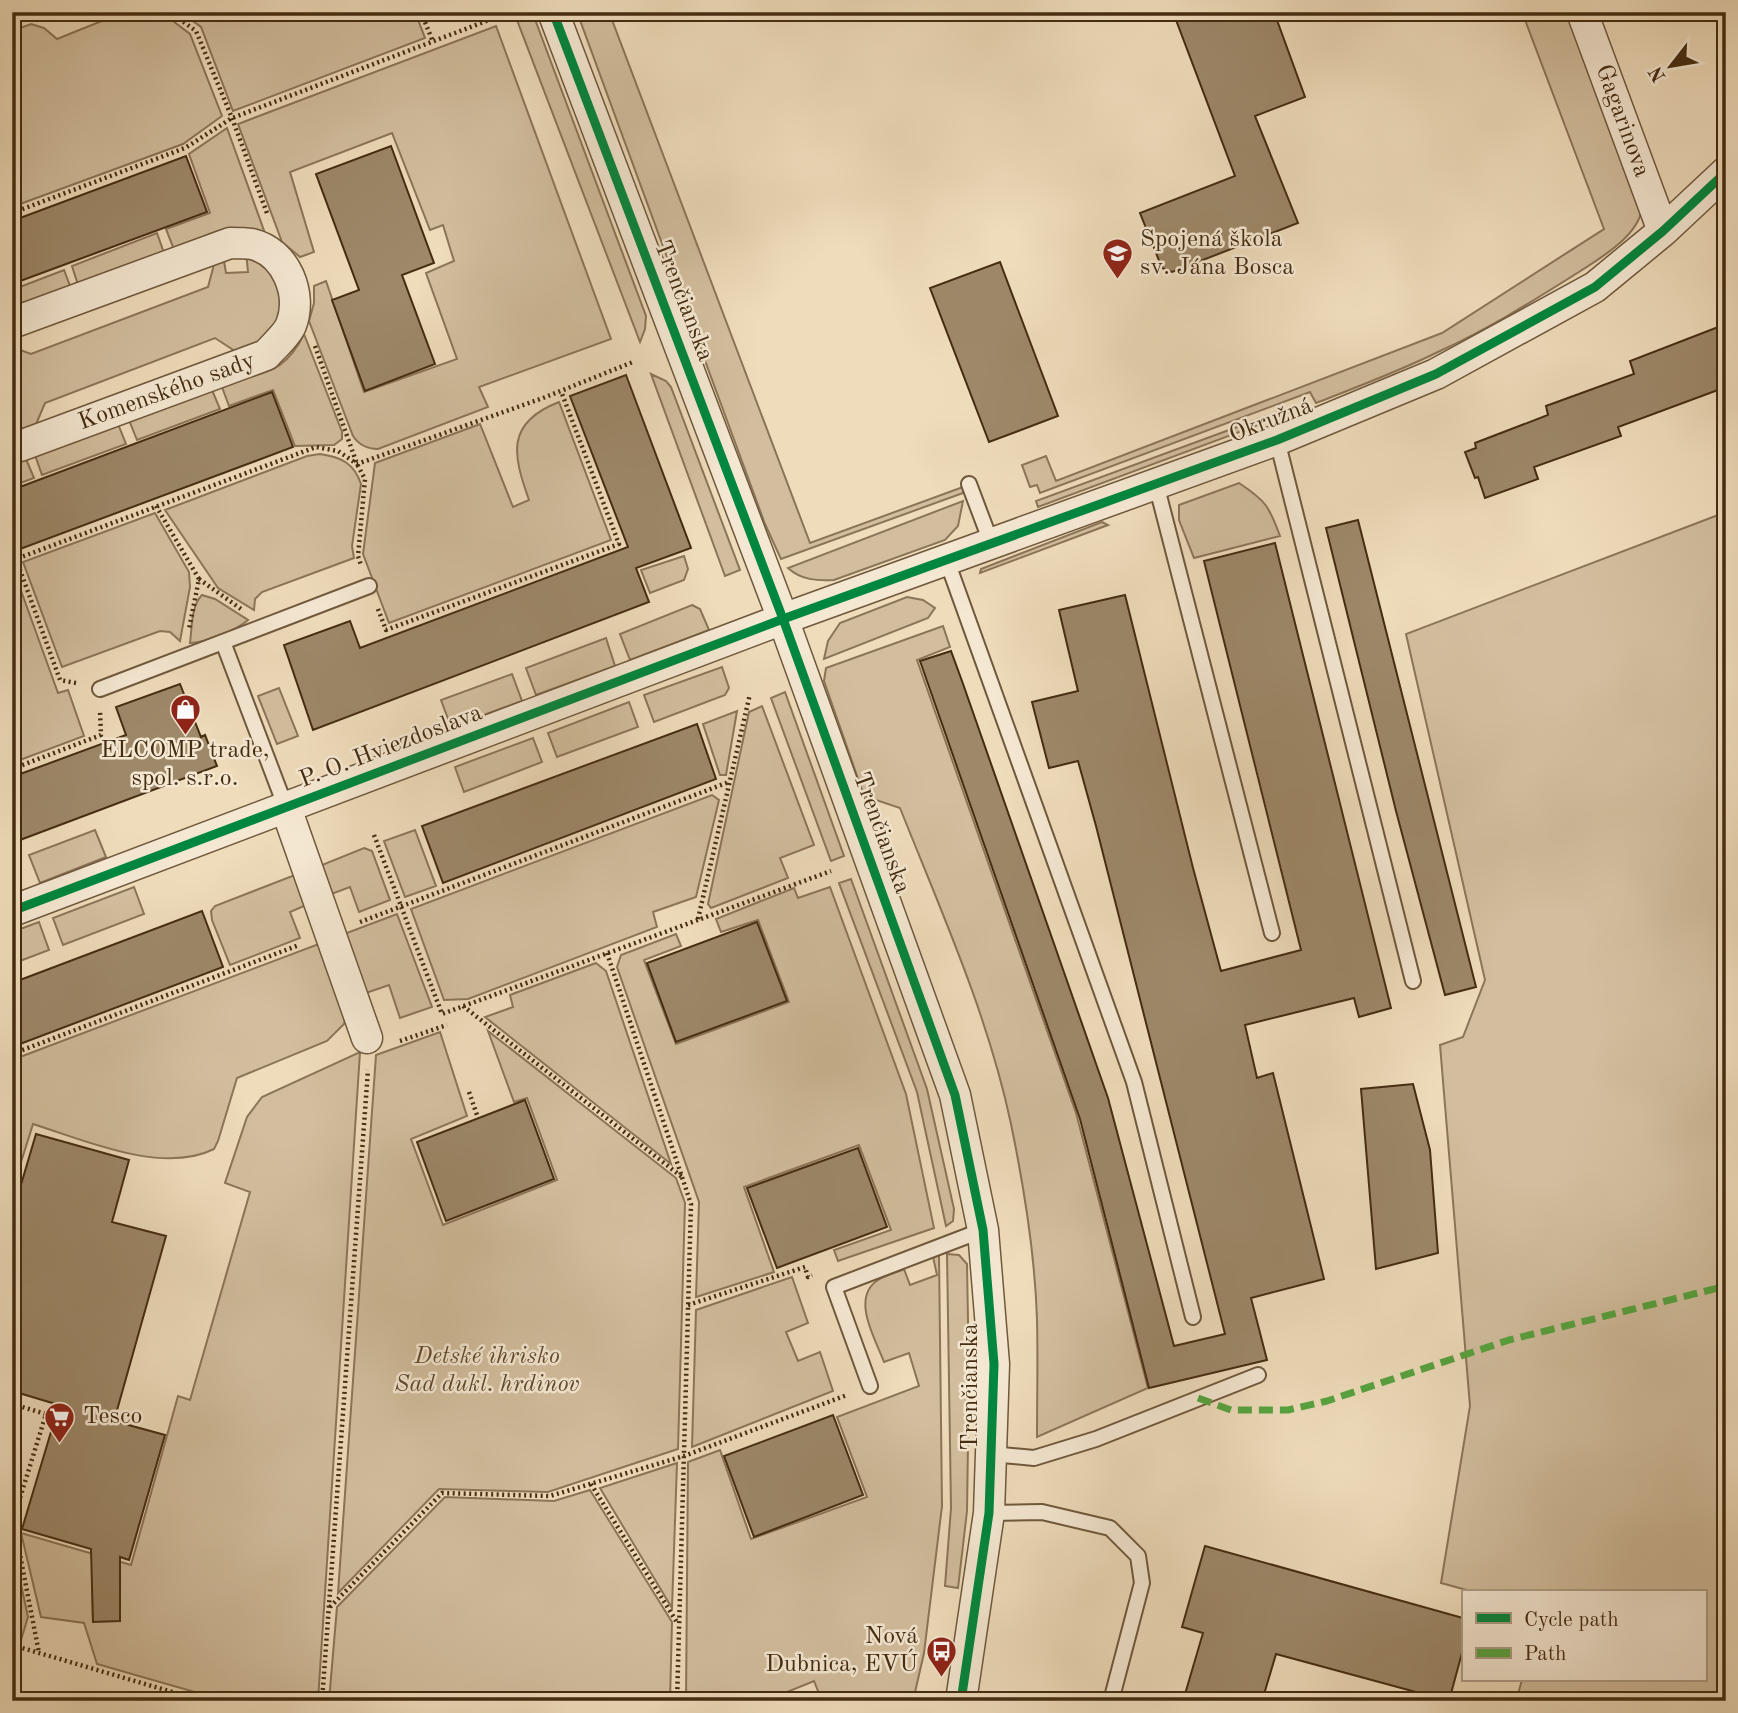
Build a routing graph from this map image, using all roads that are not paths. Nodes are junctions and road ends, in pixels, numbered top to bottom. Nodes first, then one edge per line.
1 (23, 12) edge
2 (552, 12) edge
3 (12, 16) edge
4 (1583, 16) edge
5 (1726, 172) edge
6 (1663, 231) junction
7 (12, 323) edge
8 (1277, 440) junction
9 (12, 445) edge
10 (969, 484) dead end
11 (1156, 484) junction
12 (992, 545) junction
13 (947, 561) junction
14 (369, 586) road end
15 (783, 619) junction
16 (223, 642) junction
17 (100, 689) road end
18 (286, 808) junction
19 (12, 911) edge
20 (1272, 933) dead end
21 (1412, 981) dead end
22 (376, 1049) road end
23 (983, 1230) junction
24 (1193, 1317) dead end
25 (1258, 1375) dead end
26 (870, 1386) road end
27 (991, 1454) junction
28 (989, 1513) junction
29 (961, 1701) edge
30 (1111, 1701) edge

1 - 3 lane
2 - 15 street, Trenčianska
4 - 6 street, Gagarinova
5 - 6 street, Okružná
6 - 8 street, Okružná
7 - 9 street, Komenského sady
8 - 11 street, Okružná
8 - 21 lane
10 - 12 lane
11 - 12 street, Okružná
11 - 20 lane
12 - 13 street, Okružná
13 - 15 street, Okružná
13 - 24 lane
14 - 16 lane
15 - 18 street, P. O. Hviezdoslava
15 - 23 street, Trenčianska
16 - 17 lane
16 - 18 lane
18 - 19 street, P. O. Hviezdoslava
18 - 22 street, P. O. Hviezdoslava
23 - 26 lane
23 - 27 street, Trenčianska
25 - 27 lane
27 - 28 street, Trenčianska
28 - 29 street, Trenčianska
28 - 30 lane

